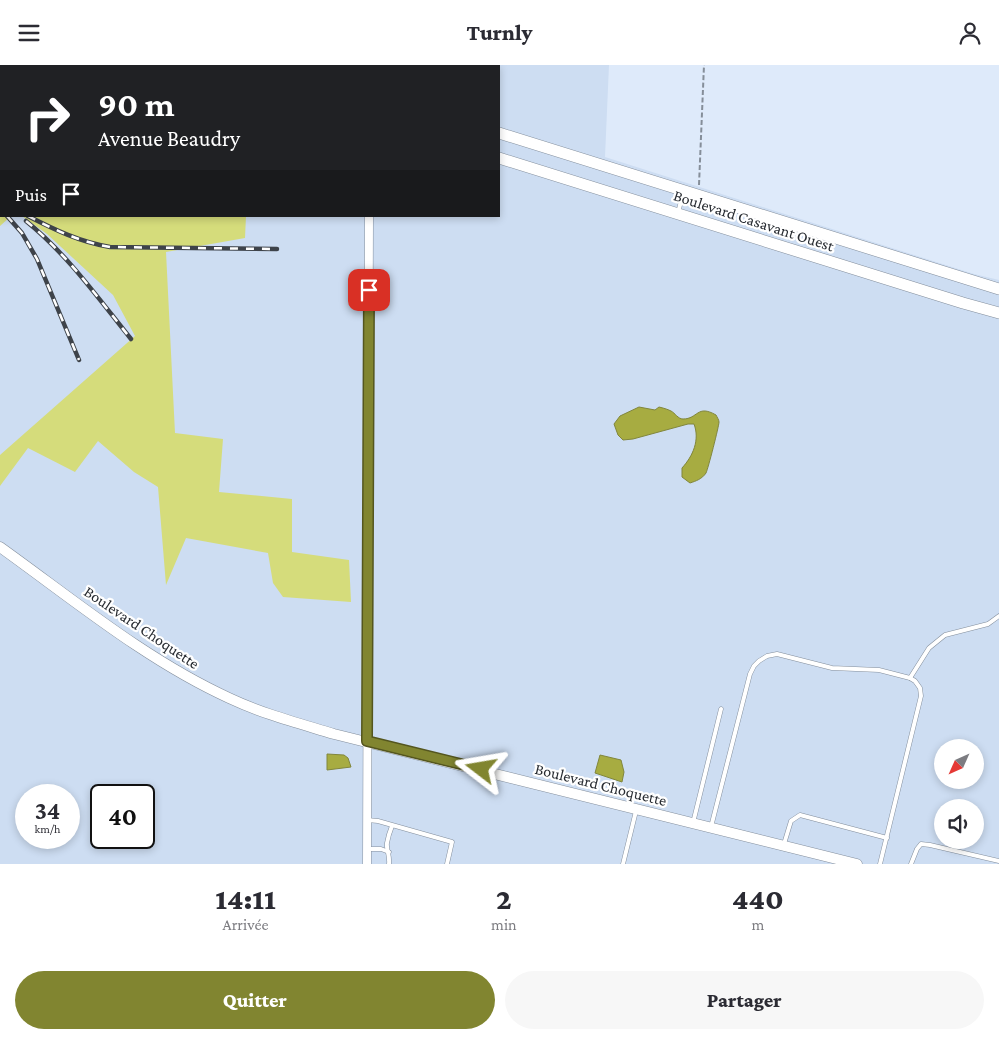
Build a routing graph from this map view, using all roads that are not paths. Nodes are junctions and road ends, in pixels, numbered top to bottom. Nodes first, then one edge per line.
1 (500, 133) edge
2 (500, 157) edge
3 (684, 191) junction
4 (678, 213) junction
5 (369, 217) edge
6 (999, 289) edge
7 (999, 313) edge
8 (0, 547) edge
9 (999, 616) edge
10 (910, 678) junction
11 (721, 709) dead end
12 (367, 741) junction
13 (637, 809) junction
14 (367, 820) junction
15 (693, 823) junction
16 (392, 825) junction
17 (711, 827) junction
18 (886, 838) junction
19 (784, 846) junction
20 (367, 849) junction
21 (390, 853) junction
22 (999, 861) edge
23 (367, 864) edge
24 (388, 864) edge
25 (447, 864) edge
26 (624, 864) edge
27 (857, 864) edge
28 (880, 864) edge
29 (911, 864) edge

1 - 3 main road, Boulevard Casavant Ouest
2 - 4 main road, Boulevard Casavant Ouest
3 - 4 lane
3 - 6 main road, Boulevard Casavant Ouest
4 - 7 main road, Boulevard Casavant Ouest
5 - 12 street
8 - 12 street, Boulevard Choquette
9 - 10 lane
10 - 17 lane
10 - 18 lane
11 - 15 lane
12 - 13 street, Boulevard Choquette
12 - 14 street
13 - 15 street, Boulevard Choquette
13 - 26 lane
14 - 16 lane
14 - 20 street
15 - 17 street, Boulevard Choquette
16 - 21 lane
16 - 25 lane
17 - 19 street, Boulevard Choquette
18 - 19 lane
18 - 28 lane
19 - 27 street, Boulevard Choquette
20 - 21 lane
20 - 23 street
21 - 24 lane
22 - 29 lane

